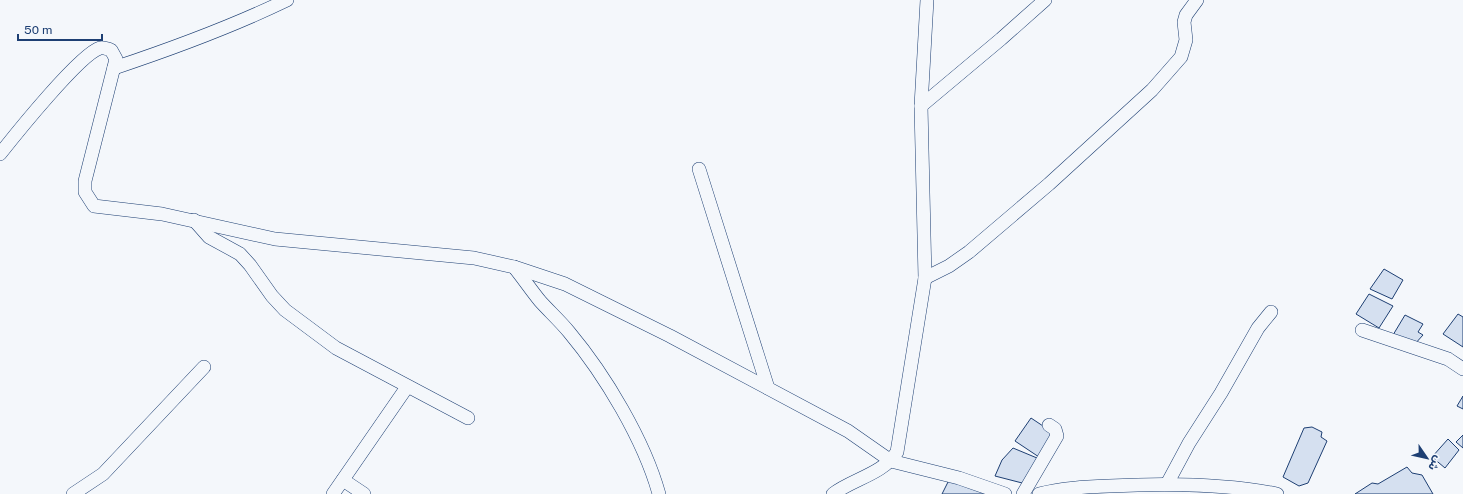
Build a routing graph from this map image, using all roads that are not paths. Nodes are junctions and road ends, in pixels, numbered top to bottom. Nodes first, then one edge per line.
1 (287, 0) edge
2 (927, 0) edge
3 (1044, 0) edge
4 (1197, 0) edge
5 (114, 68) junction
6 (921, 106) junction
7 (0, 154) edge
8 (699, 169) dead end
9 (194, 220) junction
10 (514, 267) junction
11 (925, 278) junction
12 (1271, 312) dead end
13 (1362, 330) dead end
14 (204, 367) dead end
15 (1463, 369) edge
16 (407, 387) junction
17 (768, 388) junction
18 (468, 418) dead end
19 (1049, 426) dead end
20 (891, 460) junction
21 (342, 480) junction
22 (1167, 484) junction
23 (1125, 489) edge
24 (1270, 493) edge
25 (73, 494) edge
26 (333, 494) edge
27 (364, 494) edge
28 (659, 494) edge
29 (833, 494) edge
30 (1005, 494) edge
31 (1023, 494) edge
32 (1039, 494) edge

1 - 5 street
2 - 6 street
3 - 6 street
4 - 11 street
5 - 7 street
5 - 9 street
6 - 11 street
8 - 17 street
9 - 10 street
9 - 16 street
10 - 17 street
10 - 28 street
11 - 20 street
12 - 22 street
13 - 15 street
14 - 25 street
16 - 18 street
16 - 21 street
17 - 20 street
19 - 31 street
20 - 29 street
20 - 30 street
21 - 26 street
21 - 27 street
22 - 23 street
22 - 24 street
23 - 32 street

